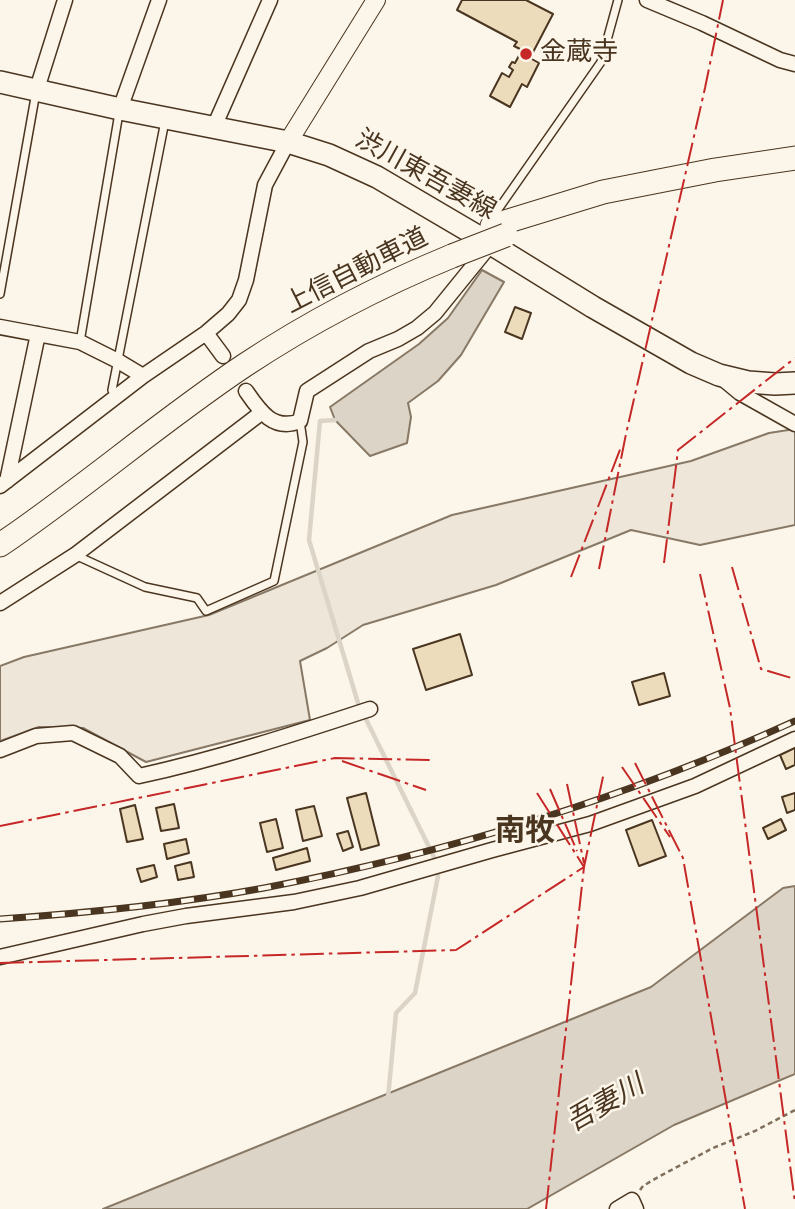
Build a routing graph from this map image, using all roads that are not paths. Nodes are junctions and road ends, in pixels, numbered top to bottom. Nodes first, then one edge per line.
1 (65, 0) edge
2 (159, 0) edge
3 (270, 0) edge
4 (376, 0) edge
5 (618, 0) edge
6 (647, 0) edge
7 (795, 64) edge
8 (0, 82) edge
9 (37, 89) junction
10 (120, 109) junction
11 (166, 117) junction
12 (214, 127) junction
13 (288, 142) junction
14 (795, 158) edge
15 (795, 171) edge
16 (605, 198) junction
17 (485, 240) junction
18 (449, 250) junction
19 (0, 294) edge
20 (0, 327) edge
21 (206, 333) junction
22 (38, 334) junction
23 (80, 342) junction
24 (223, 356) dead end
25 (118, 361) junction
26 (143, 376) junction
27 (719, 376) junction
28 (795, 383) edge
29 (112, 390) dead end
30 (246, 391) dead end
31 (261, 413) junction
32 (300, 421) junction
33 (795, 424) edge
34 (4, 484) edge
35 (0, 530) edge
36 (0, 545) edge
37 (75, 555) junction
38 (0, 603) edge
39 (370, 709) dead end
40 (795, 739) edge
41 (0, 750) edge
42 (0, 957) edge
43 (634, 1205) edge
44 (617, 1209) edge

1 - 9 street
2 - 10 street
3 - 12 street
4 - 13 street
5 - 17 lane
6 - 7 street
8 - 9 main road, 渋川東吾妻線
9 - 10 main road, 渋川東吾妻線
9 - 19 lane
10 - 11 main road, 渋川東吾妻線
10 - 23 lane
11 - 12 main road, 渋川東吾妻線
11 - 25 lane
12 - 13 main road, 渋川東吾妻線
13 - 17 main road, 渋川東吾妻線
13 - 21 street
14 - 16 highway, 上信自動車道
15 - 16 highway, 上信自動車道
16 - 18 highway, 上信自動車道, bridge
17 - 27 main road, 渋川東吾妻線
17 - 32 street
18 - 35 highway, 上信自動車道
18 - 36 highway, 上信自動車道
20 - 22 street
21 - 24 street
21 - 26 street
22 - 23 street
22 - 34 street
23 - 25 street
25 - 26 street
25 - 29 lane
26 - 34 street
27 - 28 main road, 渋川東吾妻線
27 - 33 street
30 - 31 street
31 - 32 street
31 - 37 street
32 - 37 lane
37 - 38 street
39 - 41 street
40 - 42 street
43 - 44 street

